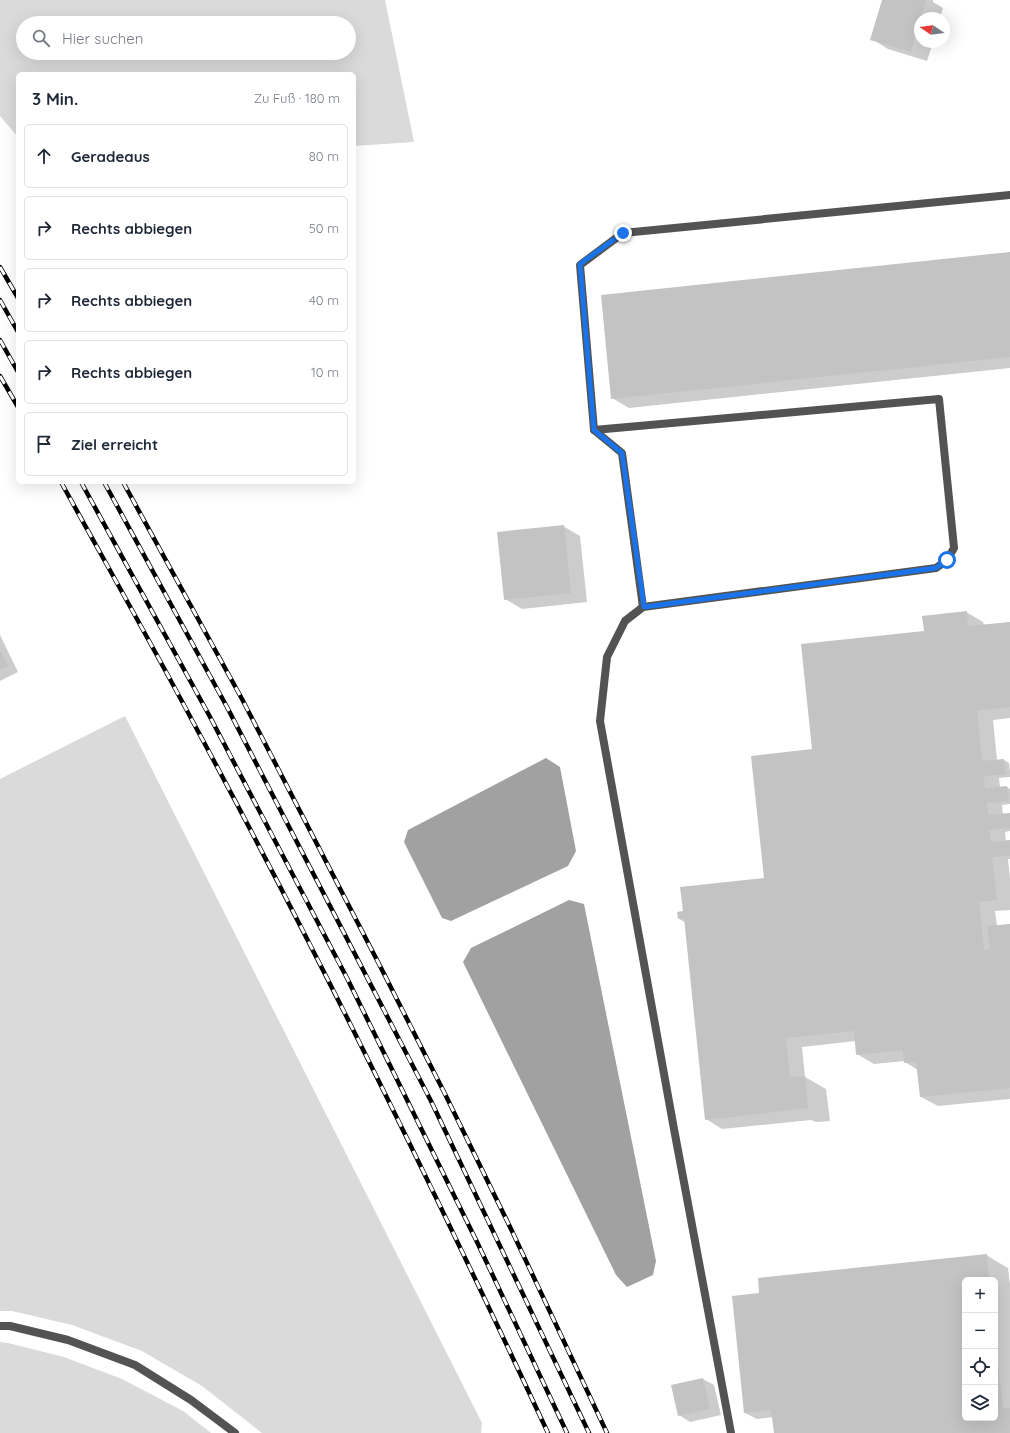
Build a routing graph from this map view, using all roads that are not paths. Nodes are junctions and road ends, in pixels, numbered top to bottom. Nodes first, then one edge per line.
1 (1010, 195) edge
2 (594, 430) junction
3 (644, 607) junction
4 (0, 1326) edge
5 (235, 1433) edge
6 (732, 1433) edge

1 - 2 street
2 - 3 street
2 - 3 street
3 - 6 street
4 - 5 street

